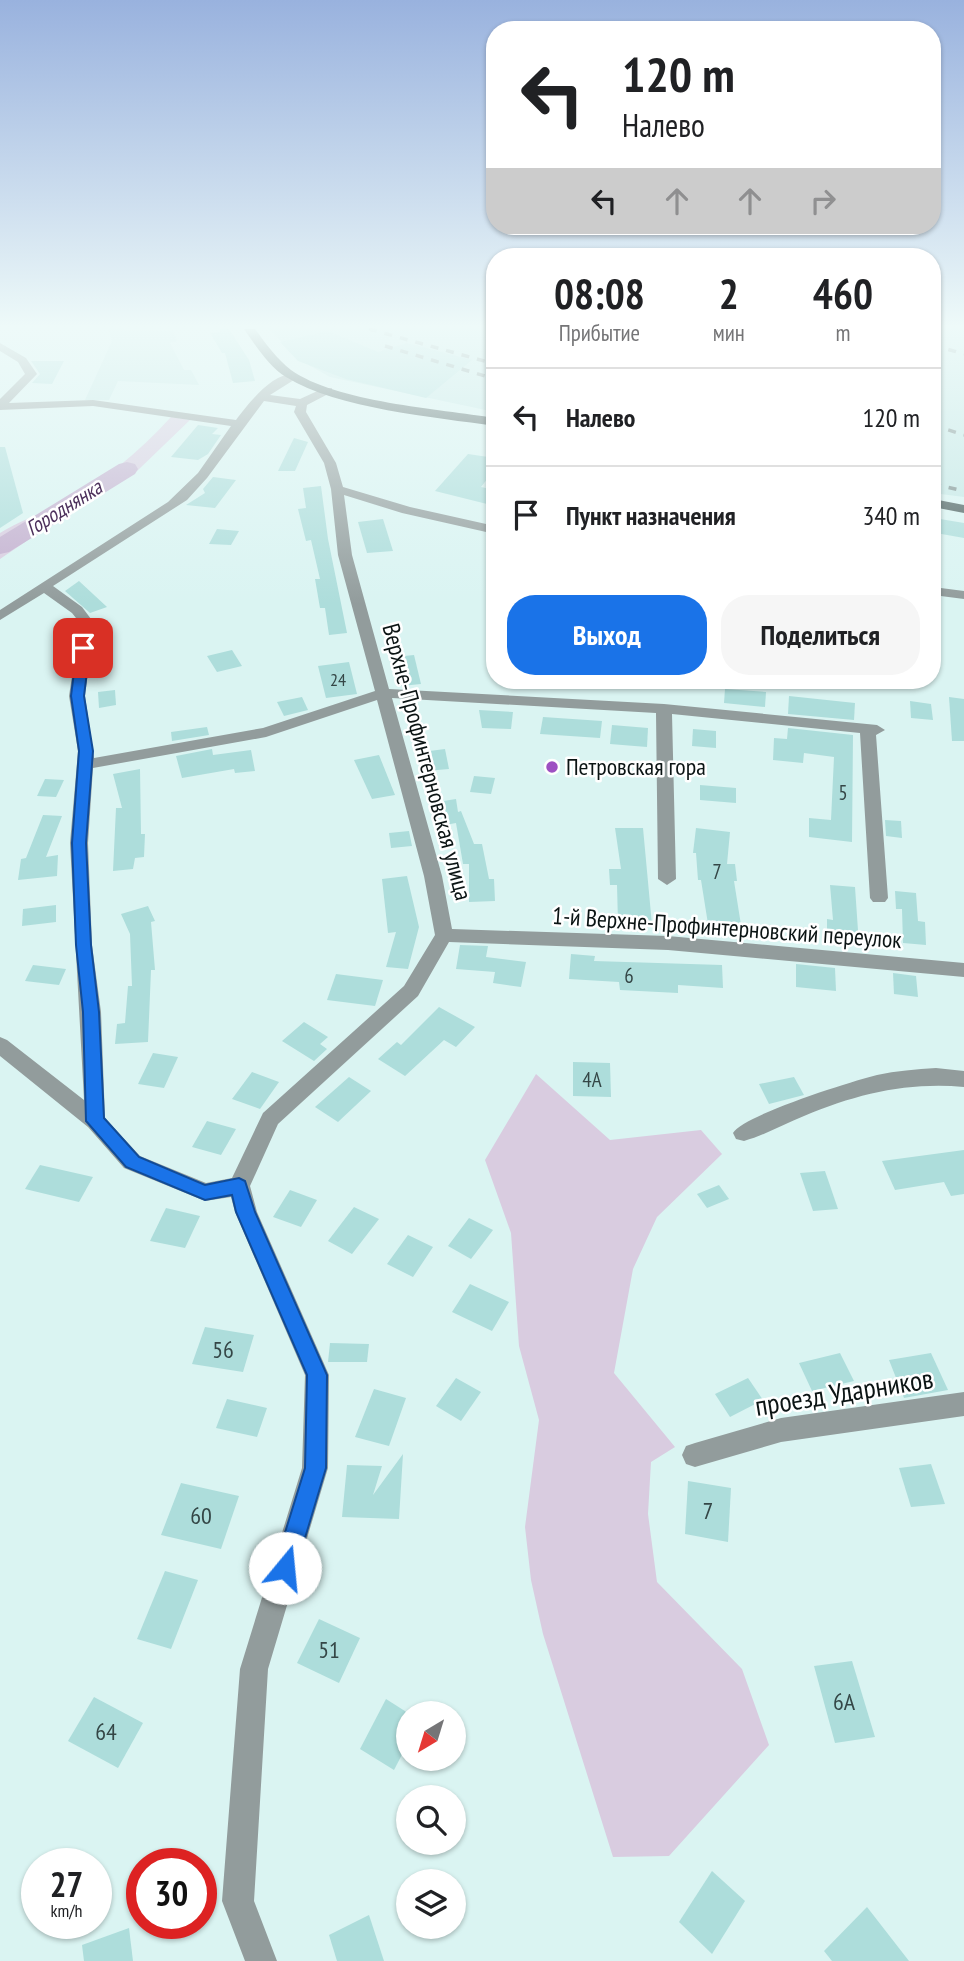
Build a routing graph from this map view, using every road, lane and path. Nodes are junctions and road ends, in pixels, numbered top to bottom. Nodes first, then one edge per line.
1 (215, 421) edge
2 (242, 421) edge
3 (305, 421) edge
4 (239, 424) junction
5 (337, 489) junction
6 (941, 505) edge
7 (964, 509) edge
8 (486, 528) edge
9 (44, 586) junction
10 (941, 592) edge
11 (964, 595) edge
12 (0, 616) edge
13 (383, 693) junction
14 (664, 709) junction
15 (85, 764) junction
16 (667, 879) dead end
17 (879, 898) dead end
18 (444, 935) junction
19 (964, 970) edge
20 (0, 1045) edge
21 (964, 1079) edge
22 (95, 1121) junction
23 (744, 1133) dead end
24 (239, 1186) junction
25 (964, 1404) edge
26 (695, 1455) dead end
27 (261, 1961) edge

1 - 4 street
2 - 4 street
3 - 5 street, Верхне-Профинтерновская улица
4 - 9 street
5 - 8 street
5 - 13 street, Верхне-Профинтерновская улица
6 - 7 main road
9 - 12 street
9 - 15 street
10 - 11 street
13 - 14 street
13 - 15 street
13 - 18 street, Верхне-Профинтерновская улица
14 - 16 street
14 - 17 street
15 - 22 street
18 - 19 street, 1-й Верхне-Профинтерновский переулок
18 - 24 street, Верхне-Профинтерновская улица
20 - 22 street
21 - 23 street
22 - 24 street
24 - 27 street
25 - 26 street, проезд Ударников

